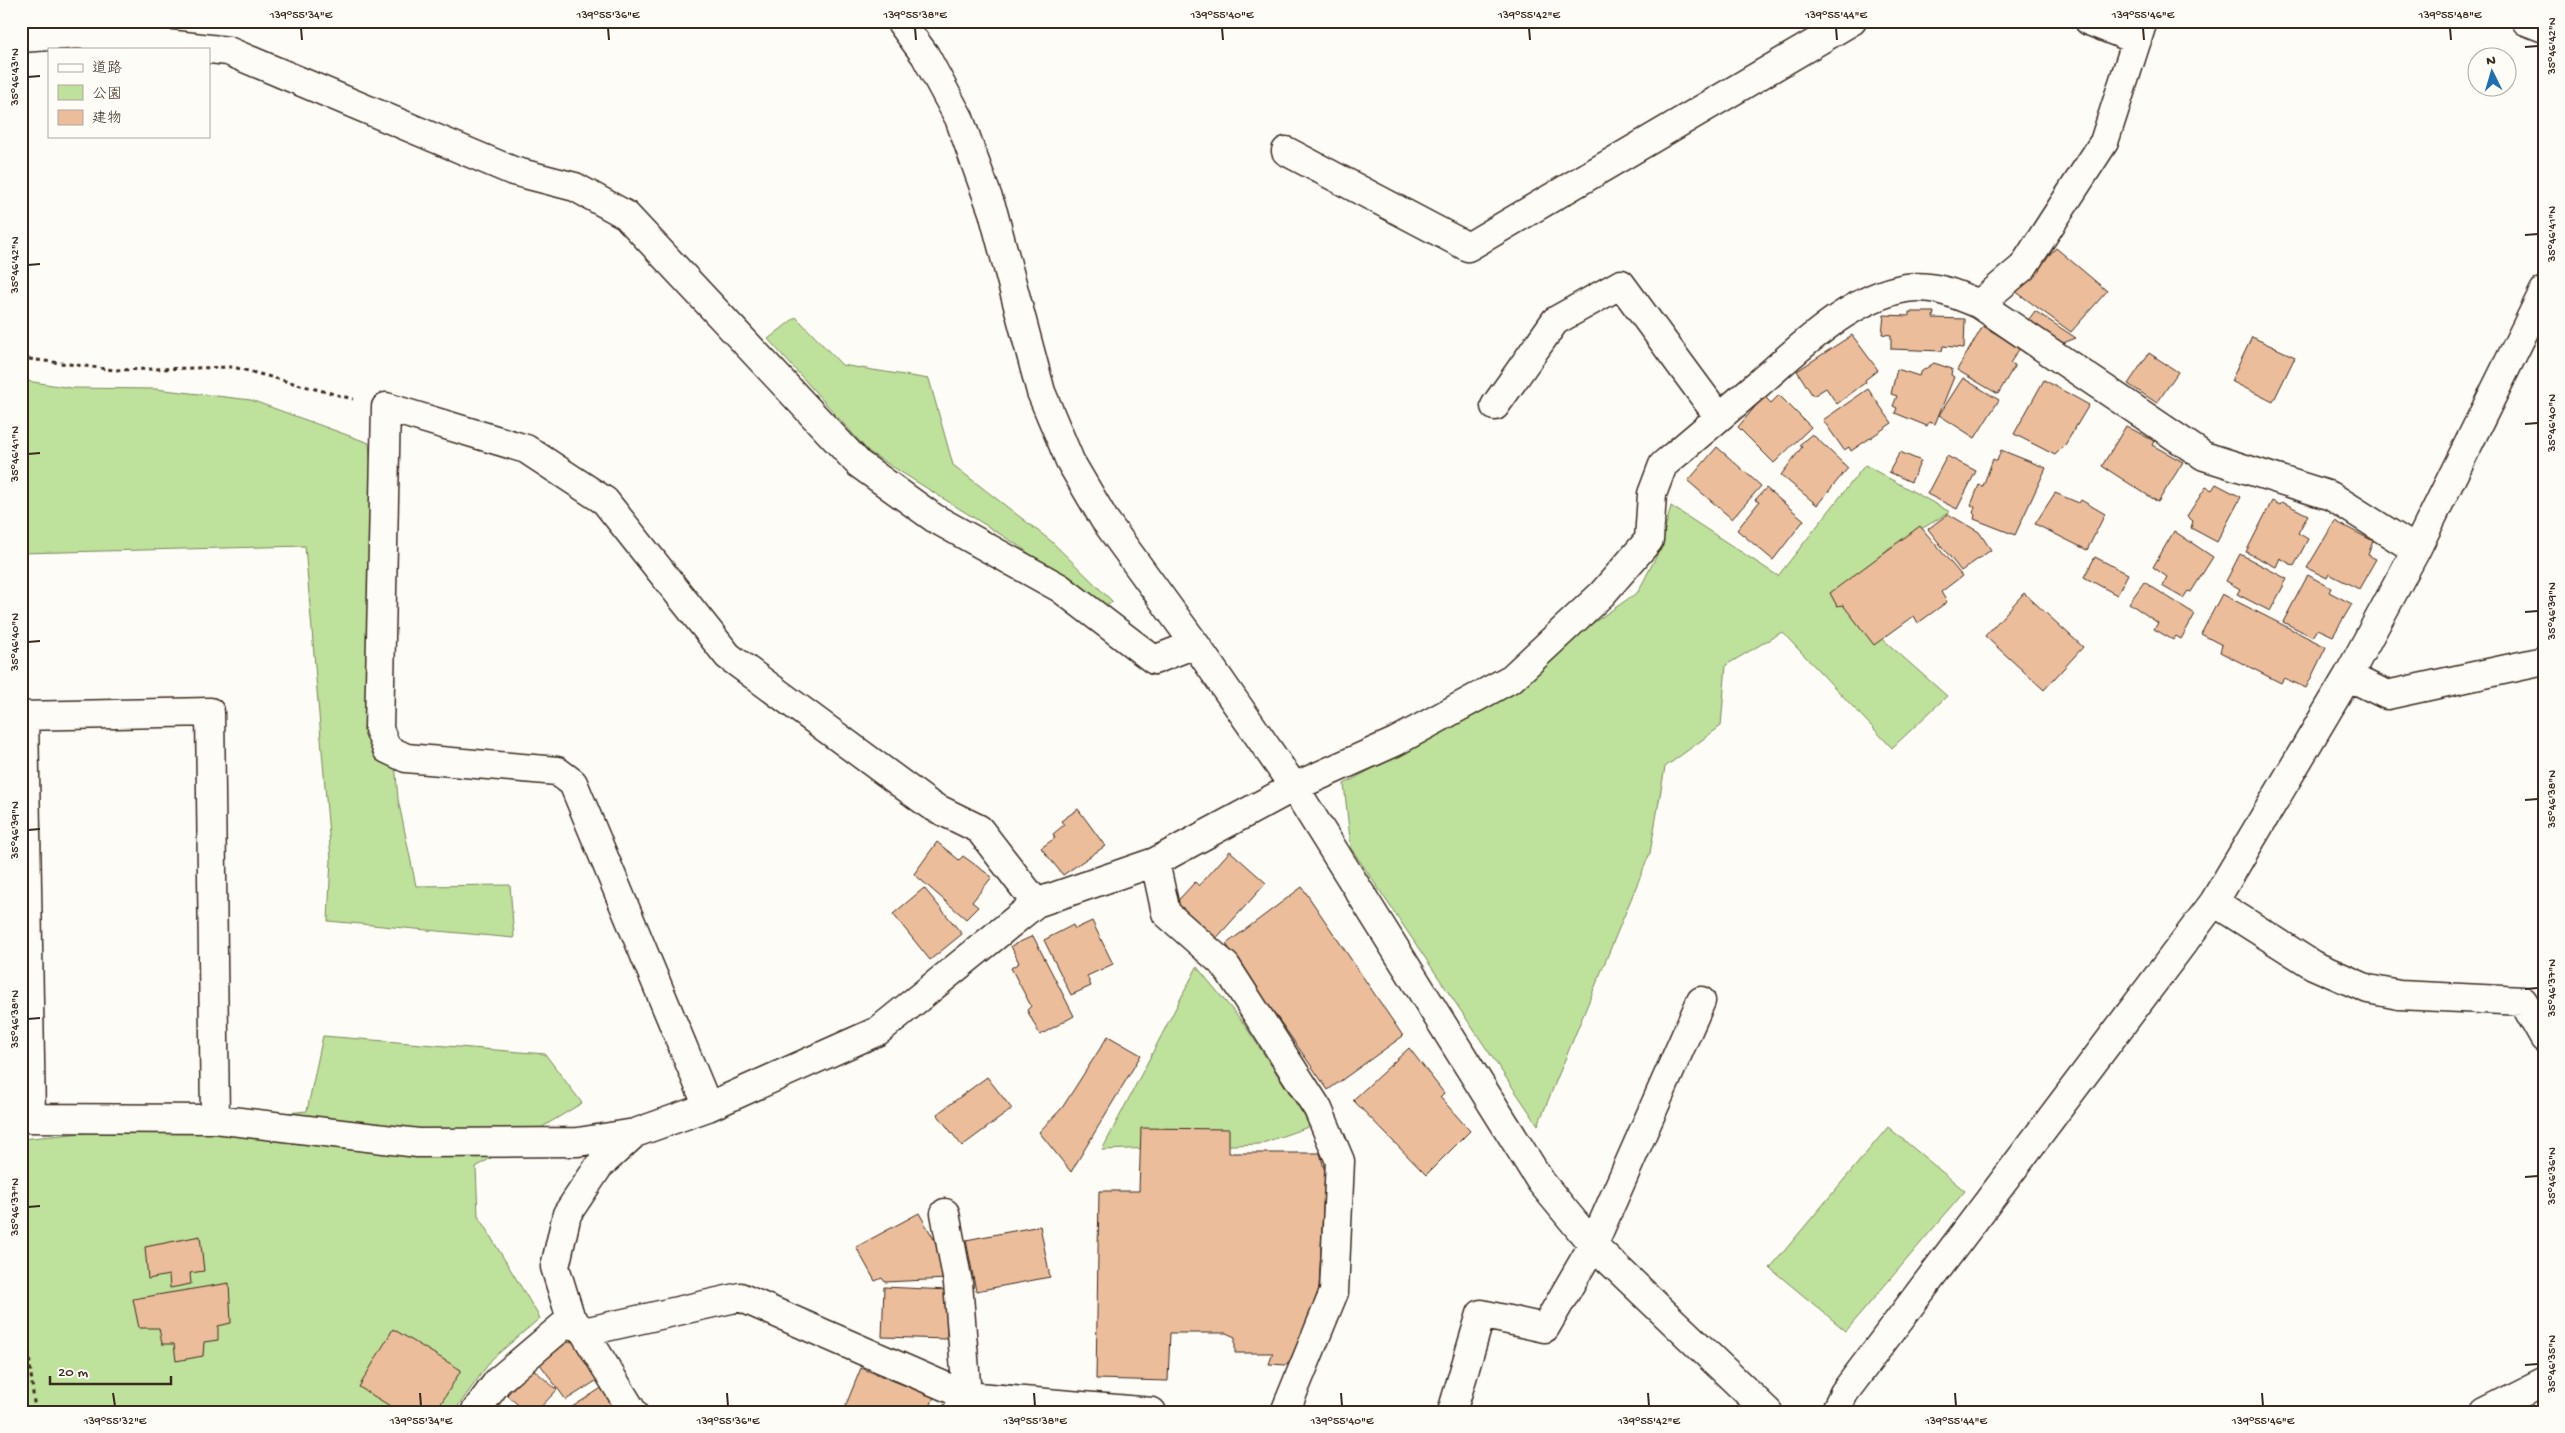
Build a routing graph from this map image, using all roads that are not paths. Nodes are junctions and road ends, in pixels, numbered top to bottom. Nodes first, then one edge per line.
1 (900, 21) edge
2 (1852, 21) edge
3 (2089, 21) edge
4 (2526, 21) edge
5 (2544, 28) edge
6 (2140, 31) edge
7 (21, 38) edge
8 (202, 48) edge
9 (210, 49) edge
10 (1286, 151) dead end
11 (2544, 291) edge
12 (1979, 304) junction
13 (1495, 406) dead end
14 (1719, 417) junction
15 (2416, 550) junction
16 (1195, 644) junction
17 (2544, 661) edge
18 (2348, 676) junction
19 (23, 716) edge
20 (1294, 788) junction
21 (1155, 862) junction
22 (2214, 902) junction
23 (1036, 903) junction
24 (1701, 1001) dead end
25 (2544, 1038) edge
26 (708, 1107) junction
27 (26, 1117) edge
28 (215, 1119) junction
29 (635, 1133) junction
30 (945, 1213) dead end
31 (1593, 1245) junction
32 (577, 1325) junction
33 (2544, 1382) edge
34 (962, 1404) edge
35 (475, 1412) edge
36 (633, 1412) edge
37 (1152, 1412) edge
38 (1285, 1412) edge
39 (1452, 1412) edge
40 (1768, 1412) edge
41 (1835, 1412) edge
42 (2486, 1412) edge

1 - 16 street
2 - 10 street
3 - 6 street
4 - 5 street
6 - 12 street
7 - 8 street
9 - 16 street
11 - 15 street
12 - 14 street
12 - 15 street
13 - 14 street
14 - 20 street
15 - 18 street
16 - 20 street
17 - 18 street
18 - 22 street
19 - 27 street
19 - 28 street
20 - 21 street
20 - 31 street
21 - 23 street
21 - 38 street
22 - 25 street
22 - 41 street
23 - 26 street
23 - 26 street
24 - 31 street
26 - 29 street
27 - 28 street
28 - 29 street
29 - 32 street
30 - 34 street
31 - 39 street
31 - 40 street
32 - 34 street
32 - 35 street
32 - 36 street
33 - 42 street
34 - 37 street

